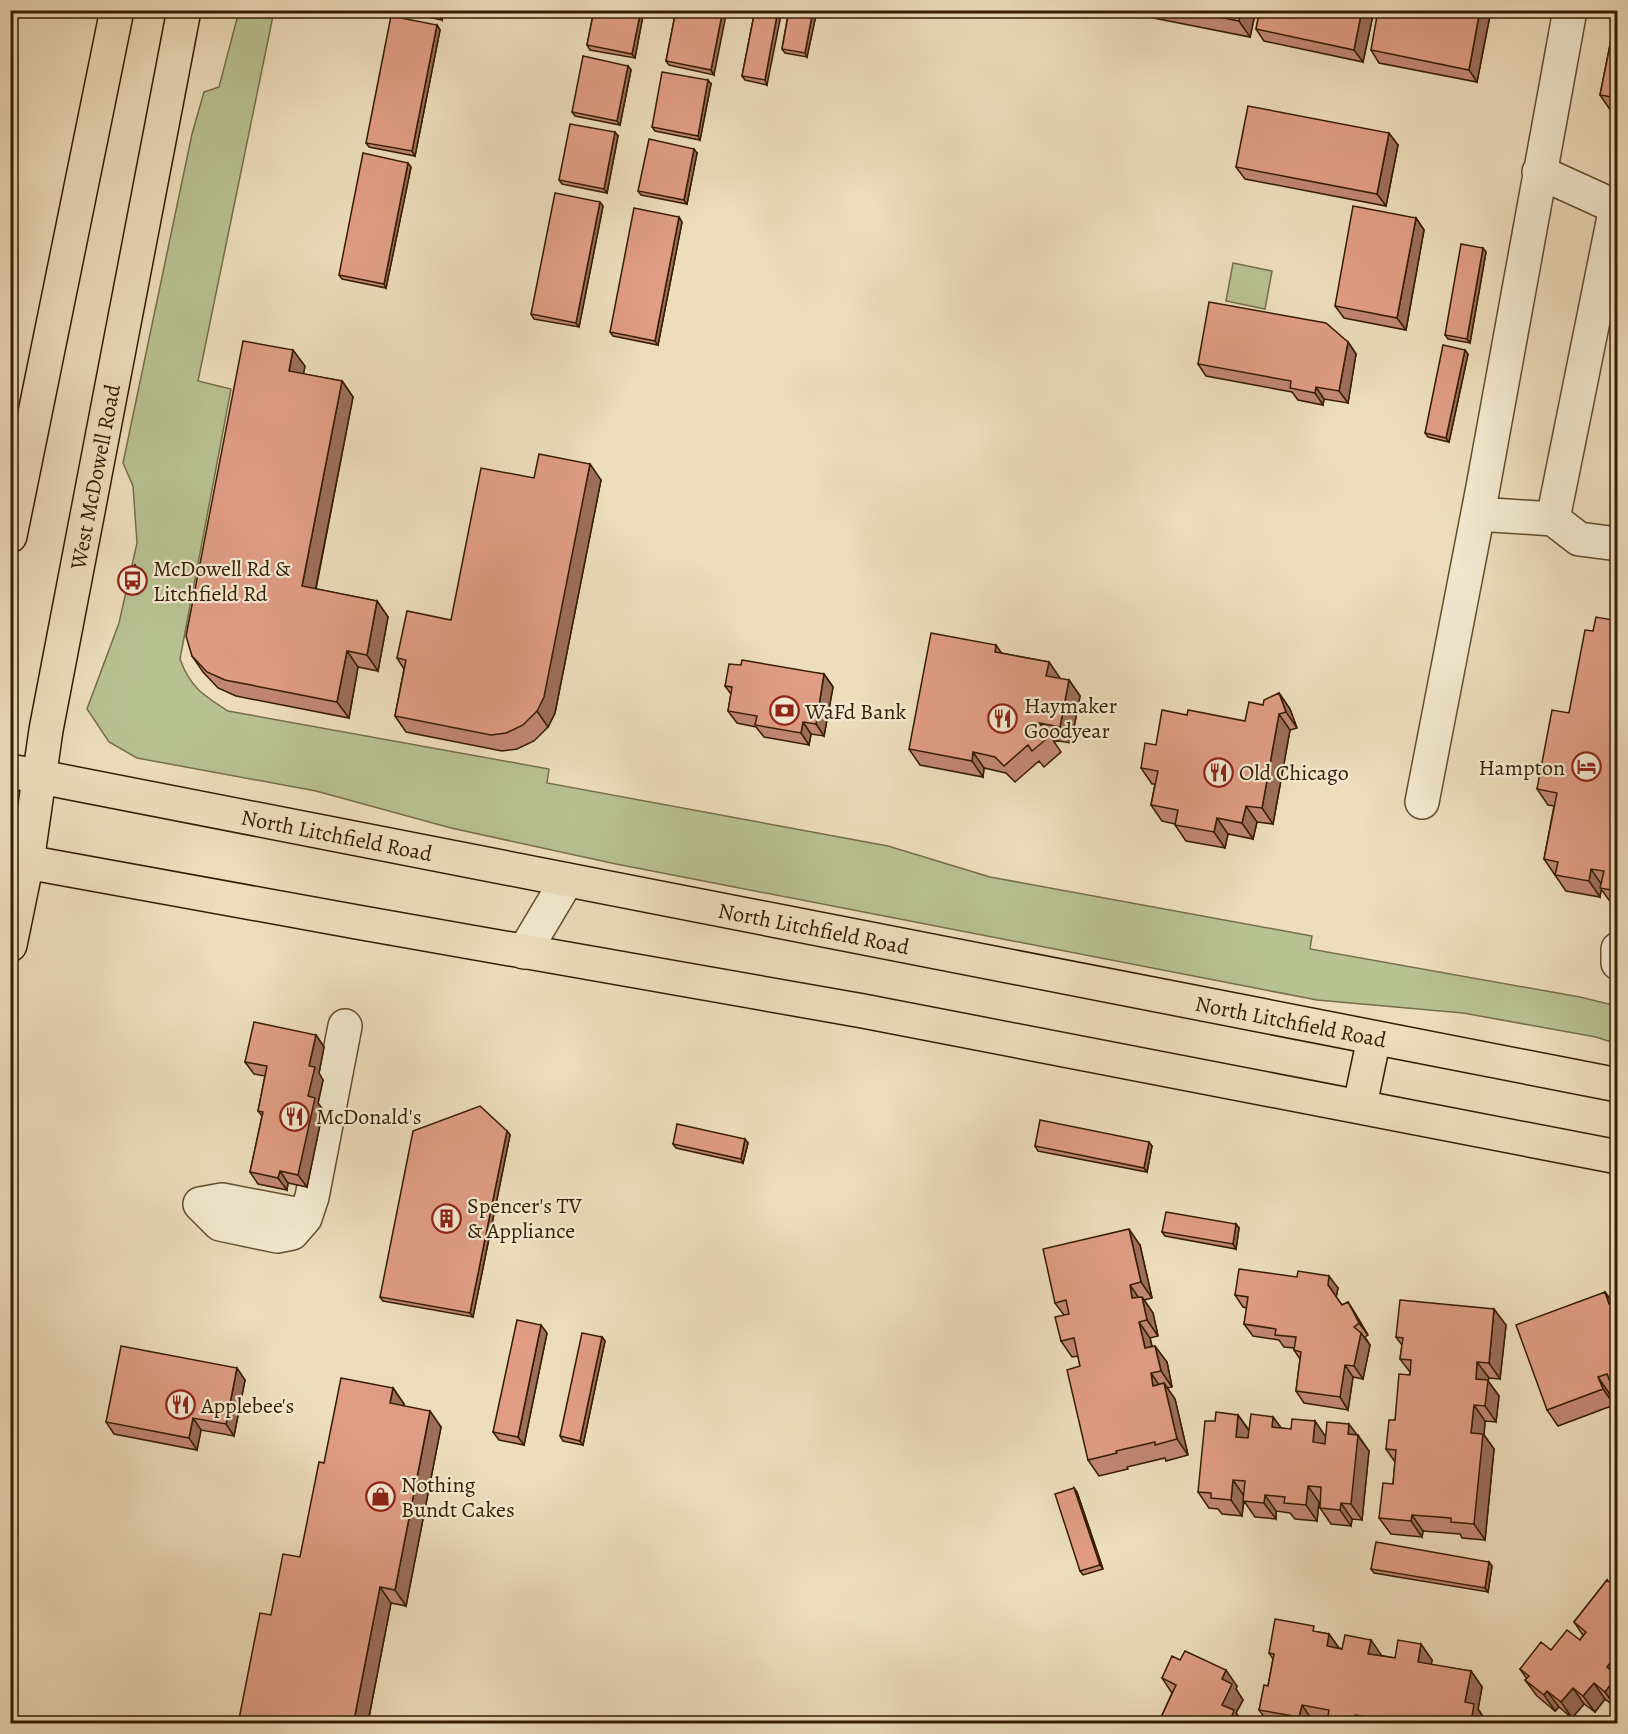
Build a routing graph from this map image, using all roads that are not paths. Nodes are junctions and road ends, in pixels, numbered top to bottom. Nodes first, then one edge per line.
1 (117, 10) edge
2 (184, 10) edge
3 (1570, 10) edge
4 (1539, 172) junction
5 (1617, 207) edge
6 (1478, 514) junction
7 (1553, 519) junction
8 (10, 536) edge
9 (1617, 544) edge
10 (26, 774) edge
11 (1422, 802) dead end
12 (19, 860) edge
13 (567, 880) junction
14 (10, 945) edge
15 (1617, 949) edge
16 (525, 952) junction
17 (1617, 963) edge
18 (345, 1026) dead end
19 (1374, 1038) junction
20 (1617, 1085) edge
21 (1360, 1106) junction
22 (1617, 1157) edge
23 (200, 1204) dead end

1 - 8 main road
2 - 10 main road, West McDowell Road
3 - 4 lane
4 - 5 lane
4 - 6 lane
5 - 7 lane
6 - 7 lane
6 - 11 lane
7 - 9 lane
10 - 12 main road, West McDowell Road
10 - 13 main road, North Litchfield Road
12 - 14 main road, West McDowell Road
12 - 16 main road
13 - 16 lane
13 - 19 main road, North Litchfield Road
15 - 17 lane
16 - 21 main road
18 - 23 lane
19 - 20 main road, North Litchfield Road
19 - 21 main road
21 - 22 main road

